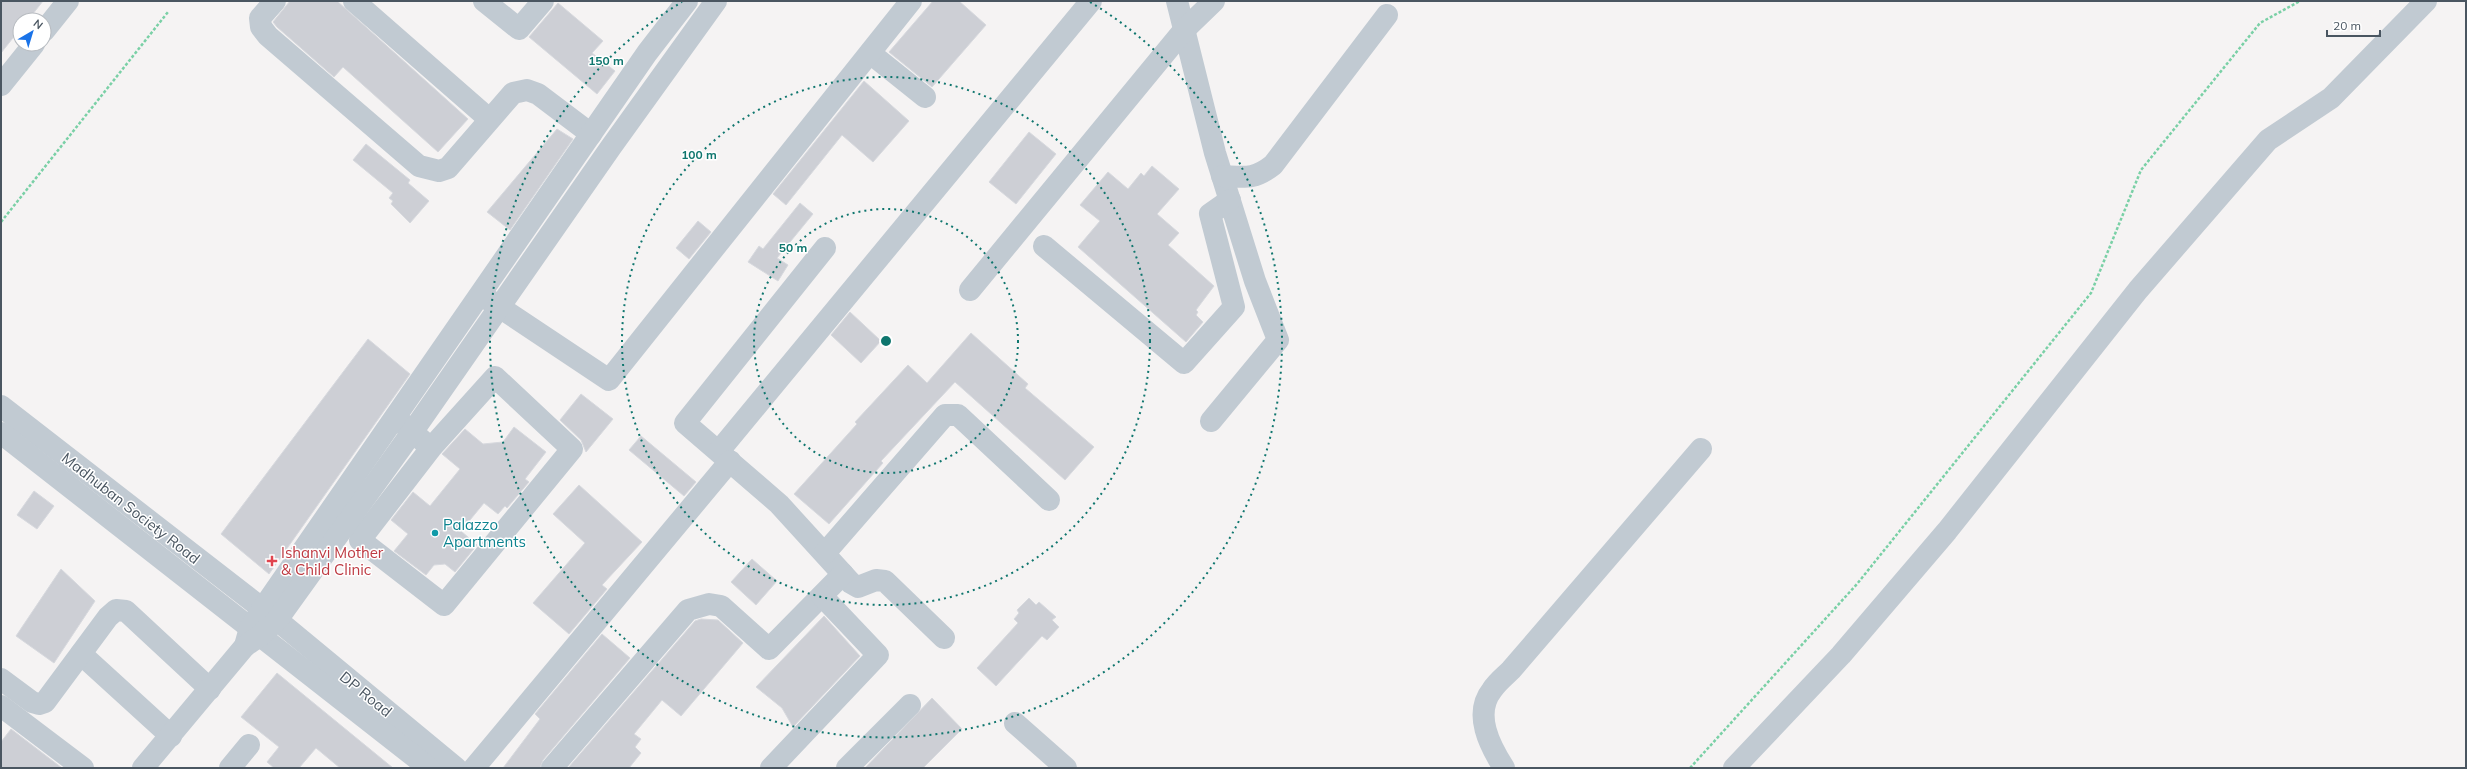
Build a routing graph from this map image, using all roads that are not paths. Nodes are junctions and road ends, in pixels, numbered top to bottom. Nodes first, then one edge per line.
1 (68, 1) edge
2 (275, 1) edge
3 (354, 1) edge
4 (484, 1) edge
5 (543, 1) edge
6 (687, 1) edge
7 (716, 1) edge
8 (911, 1) edge
9 (1091, 1) edge
10 (1178, 1) edge
11 (1214, 1) edge
12 (2426, 1) edge
13 (1386, 15) dead end
14 (52, 21) edge
15 (1184, 30) junction
16 (28, 52) edge
17 (870, 53) junction
18 (1, 85) edge
19 (924, 97) dead end
20 (490, 119) junction
21 (591, 134) junction
22 (1222, 176) junction
23 (1230, 200) junction
24 (1044, 246) dead end
25 (825, 248) dead end
26 (970, 290) dead end
27 (482, 294) junction
28 (501, 307) junction
29 (2, 408) edge
30 (395, 417) junction
31 (1211, 421) dead end
32 (413, 431) junction
33 (1, 433) edge
34 (431, 448) junction
35 (1701, 449) dead end
36 (724, 456) junction
37 (1049, 500) dead end
38 (825, 553) junction
39 (843, 574) junction
40 (822, 596) junction
41 (270, 614) junction
42 (252, 636) junction
43 (944, 638) dead end
44 (81, 654) junction
45 (1, 679) edge
46 (210, 689) junction
47 (910, 705) dead end
48 (1, 706) edge
49 (1015, 723) dead end
50 (171, 736) junction
51 (249, 745) dead end
52 (83, 768) edge
53 (143, 768) edge
54 (230, 768) edge
55 (429, 768) edge
56 (456, 768) edge
57 (474, 768) edge
58 (552, 768) edge
59 (771, 768) edge
60 (847, 768) edge
61 (1066, 768) edge
62 (1504, 768) edge
63 (1734, 768) edge

1 - 14 street
2 - 20 street
3 - 20 street
4 - 5 street
6 - 21 street
7 - 28 street
8 - 17 street
9 - 36 street
10 - 15 street
11 - 15 street
12 - 63 street
13 - 22 street
15 - 22 street
15 - 26 street
16 - 18 street
17 - 19 street
17 - 28 street
20 - 21 street
21 - 27 street
22 - 23 street
23 - 24 street
23 - 31 street
25 - 36 street
27 - 28 street
27 - 30 street
28 - 32 street
29 - 41 street, Madhuban Society Road
30 - 32 street
30 - 41 street
32 - 34 street
32 - 41 street
33 - 42 street, DP Road
34 - 34 street
35 - 62 street
36 - 38 street
36 - 57 street
37 - 38 street
38 - 39 street
39 - 40 street
39 - 43 street
40 - 58 street
40 - 59 street
41 - 42 street
41 - 56 street, DP Road
42 - 46 street
42 - 55 street, DP Road
44 - 45 street
44 - 46 street
44 - 50 street
46 - 50 street
47 - 60 street
48 - 52 street
49 - 61 street
50 - 53 street
51 - 54 street

